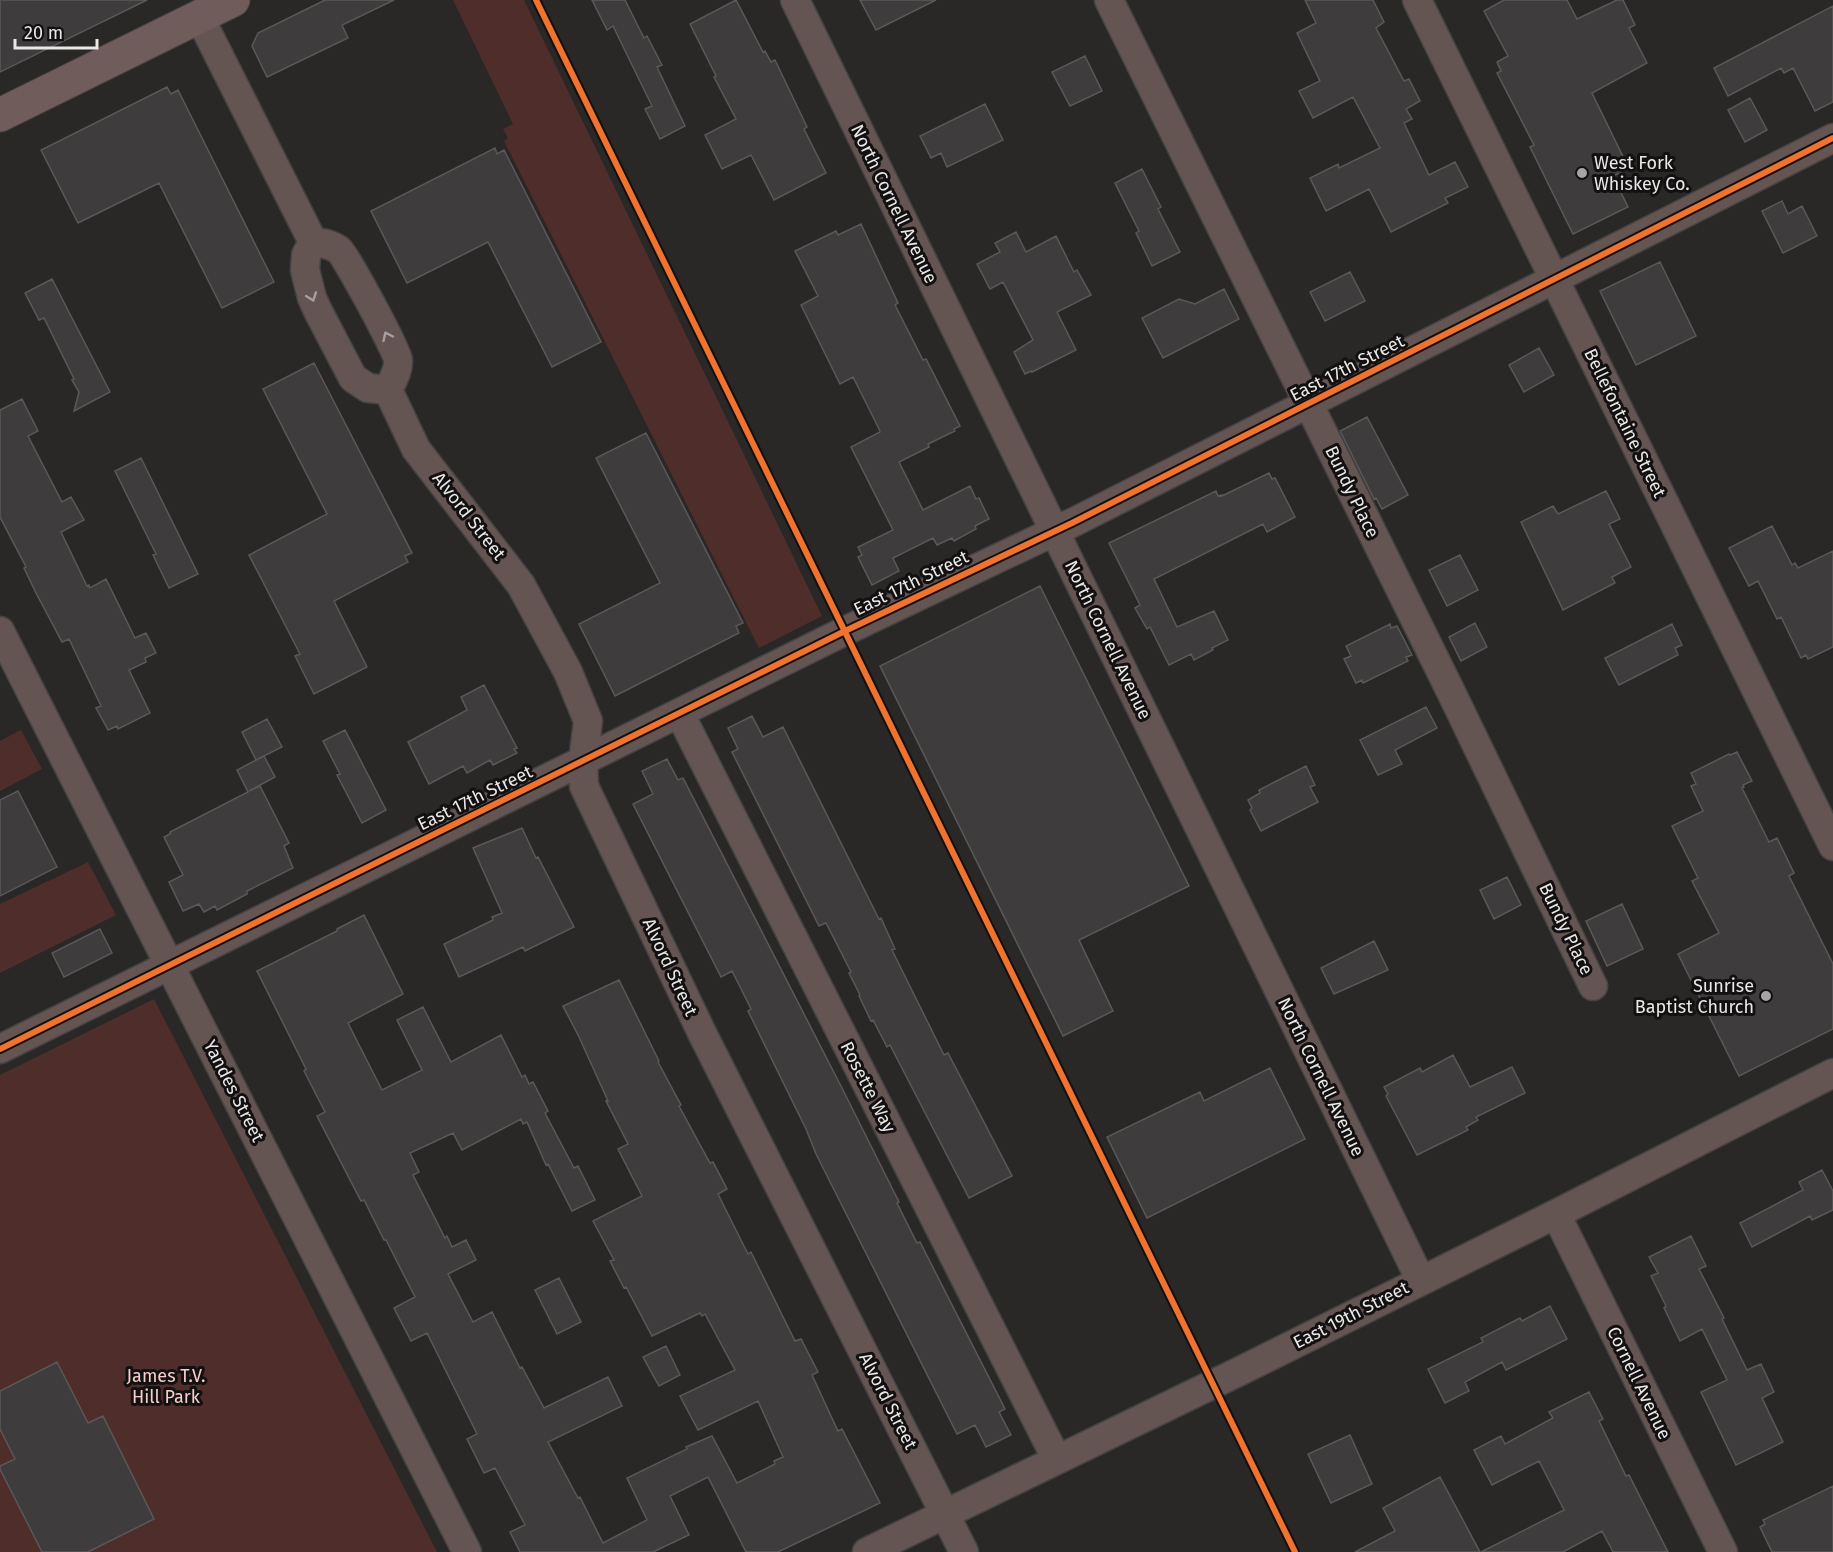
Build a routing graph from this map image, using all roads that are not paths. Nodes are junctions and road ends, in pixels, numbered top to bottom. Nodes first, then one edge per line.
1 (233, 0) edge
2 (795, 0) edge
3 (1109, 0) edge
4 (1417, 0) edge
5 (200, 16) junction
6 (0, 115) edge
7 (1833, 138) edge
8 (313, 242) junction
9 (1555, 279) junction
10 (388, 390) junction
11 (1308, 404) junction
12 (1054, 531) junction
13 (0, 630) edge
14 (680, 714) junction
15 (583, 762) junction
16 (1833, 846) edge
17 (170, 965) junction
18 (1593, 986) dead end
19 (0, 1049) edge
20 (1833, 1073) edge
21 (1556, 1214) junction
22 (1420, 1281) junction
23 (1057, 1461) junction
24 (945, 1514) junction
25 (467, 1552) edge
26 (867, 1552) edge
27 (964, 1552) edge
28 (1723, 1552) edge

1 - 5 main road
2 - 12 street, North Cornell Avenue
3 - 11 street, Bundy Place
4 - 9 street, Bellefontaine Street
5 - 6 main road
5 - 8 street
7 - 9 street, East 17th Street
10 -> 8 street
8 -> 10 street
9 - 11 street, East 17th Street
9 - 16 street, Bellefontaine Street
10 - 15 street, Alvord Street
11 - 12 street, East 17th Street
11 - 18 street, Bundy Place
12 - 14 street, East 17th Street
12 - 22 street, North Cornell Avenue
13 - 17 street, Yandes Street
14 - 15 street, East 17th Street
14 - 23 street, Rosette Way
15 - 17 street, East 17th Street
15 - 24 street, Alvord Street
17 - 19 street, East 17th Street
17 - 25 street, Yandes Street
20 - 21 street, East 19th Street
21 - 22 street, East 19th Street
21 - 28 street, Cornell Avenue
22 - 23 street, East 19th Street
23 - 24 street, East 19th Street
24 - 26 street, East 19th Street
24 - 27 street, Alvord Street

